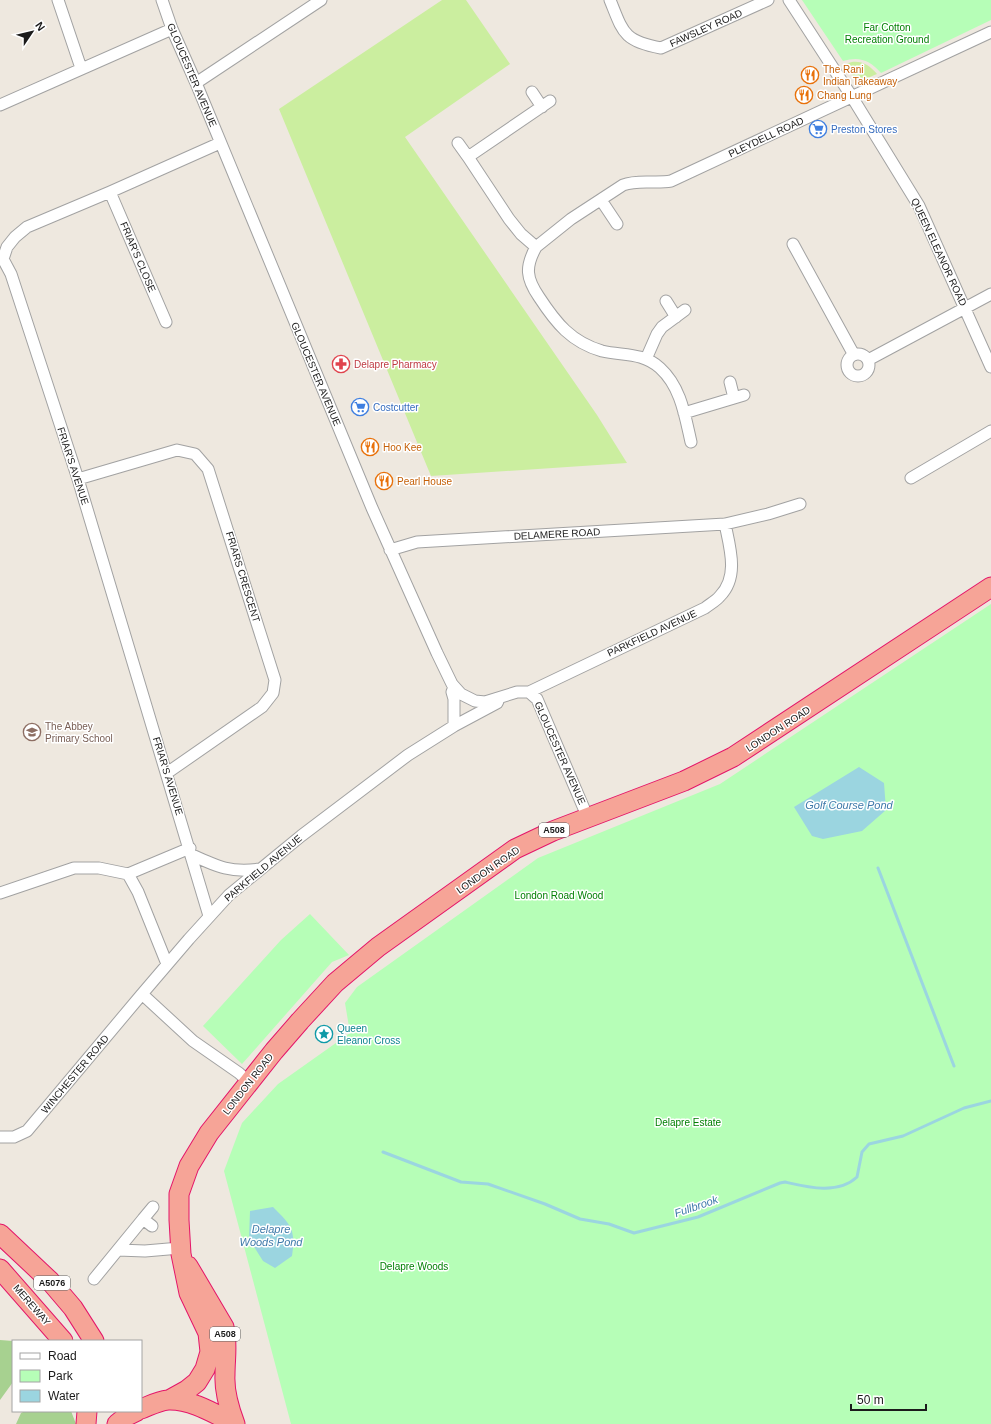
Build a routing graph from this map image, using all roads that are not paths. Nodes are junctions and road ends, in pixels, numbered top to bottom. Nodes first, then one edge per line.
1 (58, 0) edge
2 (162, 0) edge
3 (321, 0) edge
4 (610, 0) edge
5 (768, 0) edge
6 (789, 0) edge
7 (172, 29) junction
8 (991, 32) edge
9 (81, 68) junction
10 (196, 83) junction
11 (532, 92) dead end
12 (852, 98) junction
13 (0, 105) edge
14 (220, 143) junction
15 (458, 143) dead end
16 (468, 157) junction
17 (110, 192) junction
18 (601, 200) junction
19 (617, 224) dead end
20 (793, 244) dead end
21 (536, 246) junction
22 (2, 260) edge
23 (991, 294) edge
24 (666, 301) dead end
25 (965, 308) junction
26 (166, 322) dead end
27 (854, 355) junction
28 (646, 359) junction
29 (868, 360) junction
30 (991, 367) edge
31 (730, 382) dead end
32 (684, 413) junction
33 (991, 431) edge
34 (691, 442) dead end
35 (911, 478) dead end
36 (78, 479) junction
37 (800, 504) dead end
38 (726, 524) junction
39 (390, 550) junction
40 (991, 587) edge
41 (454, 687) junction
42 (529, 692) junction
43 (512, 694) joint
44 (498, 698) junction
45 (454, 726) junction
46 (167, 773) junction
47 (588, 818) junction
48 (191, 852) junction
49 (261, 869) junction
50 (128, 874) junction
51 (0, 893) edge
52 (209, 916) junction
53 (167, 964) junction
54 (142, 994) junction
55 (250, 1083) junction
56 (0, 1137) edge
57 (153, 1206) dead end
58 (0, 1234) edge
59 (118, 1250) junction
60 (180, 1251) junction
61 (0, 1269) edge
62 (94, 1278) dead end
63 (62, 1340) edge
64 (93, 1340) edge
65 (142, 1393) edge
66 (164, 1401) junction
67 (142, 1409) edge
68 (87, 1412) edge
69 (135, 1412) edge
70 (86, 1424) edge
71 (117, 1424) edge
72 (235, 1424) edge

1 - 9 street
2 - 7 street, GLOUCESTER AVENUE
3 - 10 street
4 - 5 street, FAWSLEY ROAD
6 - 12 street, QUEEN ELEANOR ROAD
7 - 9 street
7 - 10 street, GLOUCESTER AVENUE
8 - 12 street, PLEYDELL ROAD
9 - 13 street
10 - 14 street, GLOUCESTER AVENUE
11 - 16 street
12 - 18 street, PLEYDELL ROAD
12 - 25 street, QUEEN ELEANOR ROAD
14 - 17 street, FRIAR'S AVENUE
14 - 39 street, GLOUCESTER AVENUE
15 - 16 street
16 - 21 street
17 - 22 street, FRIAR'S AVENUE
17 - 26 street, FRIAR'S CLOSE
18 - 19 street
18 - 21 street, PLEYDELL ROAD
20 - 27 street
21 - 28 street
22 - 36 street, FRIAR'S AVENUE
23 - 25 street
24 - 28 street
25 - 29 street
25 - 30 street, QUEEN ELEANOR ROAD
27 - 29 street
27 - 29 street
28 - 32 street
31 - 32 street
32 - 34 street
33 - 35 street
36 - 46 street, FRIAR'S AVENUE
36 - 46 street, FRIARS CRESCENT
37 - 38 street, DELAMERE ROAD
38 - 39 street, DELAMERE ROAD
38 - 42 street, PARKFIELD AVENUE
39 - 41 street, GLOUCESTER AVENUE
40 - 47 highway, LONDON ROAD / A508
41 - 44 street, GLOUCESTER AVENUE
41 - 45 street
42 - 43 street, PARKFIELD AVENUE
42 - 47 street, GLOUCESTER AVENUE
43 - 44 street, GLOUCESTER AVENUE
44 - 45 street, PARKFIELD AVENUE
45 - 49 street, PARKFIELD AVENUE
46 - 48 street, FRIAR'S AVENUE
47 - 55 highway, LONDON ROAD / A508
48 - 49 street
48 - 50 street
48 - 52 street, FRIAR'S AVENUE
49 - 52 street, PARKFIELD AVENUE
50 - 51 street
50 - 53 street
52 - 53 street, PARKFIELD AVENUE
53 - 54 street, PARKFIELD AVENUE
54 - 55 street
54 - 56 street, WINCHESTER ROAD
55 - 60 highway, LONDON ROAD / A508
57 - 59 street
58 - 64 highway, A5076
59 - 60 street
59 - 62 street
60 - 66 highway, LONDON ROAD / A508
60 - 72 highway, LONDON ROAD / A508
61 - 63 highway, MEREWAY / A5076
65 - 66 highway
66 - 67 highway, A508
66 - 72 highway, A508
68 - 70 highway
69 - 71 highway

